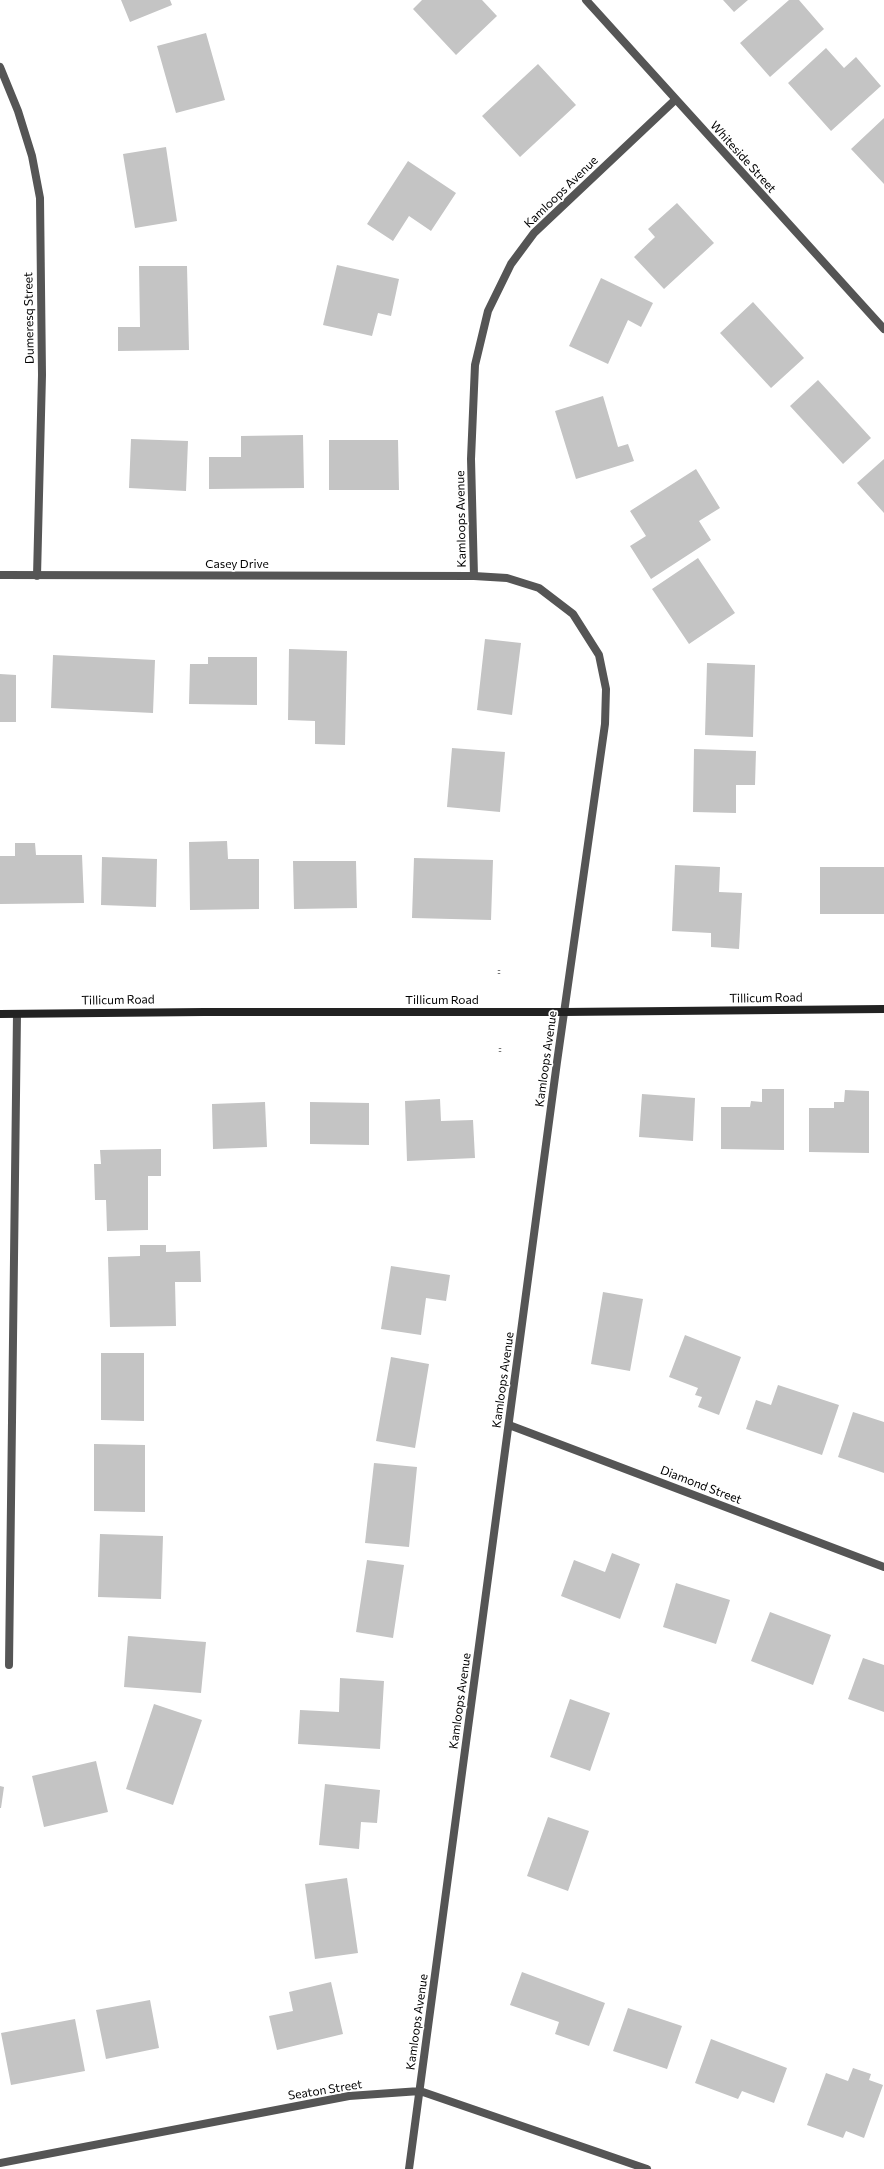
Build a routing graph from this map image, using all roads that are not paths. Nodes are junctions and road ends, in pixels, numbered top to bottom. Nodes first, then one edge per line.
1 (586, 0) edge
2 (0, 67) edge
3 (675, 100) junction
4 (884, 329) edge
5 (0, 575) edge
6 (37, 576) junction
7 (474, 576) junction
8 (884, 1009) edge
9 (564, 1012) junction
10 (0, 1014) edge
11 (17, 1014) junction
12 (509, 1425) junction
13 (884, 1567) edge
14 (10, 1665) dead end
15 (420, 2091) junction
16 (0, 2164) edge
17 (409, 2169) edge
18 (647, 2169) edge

1 - 3 street, Whiteside Street
2 - 6 street, Dumeresq Street
3 - 4 street, Whiteside Street
3 - 7 street, Kamloops Avenue
5 - 6 street, Casey Drive
6 - 7 street, Casey Drive
7 - 9 street, Kamloops Avenue
8 - 9 main road, Tillicum Road
9 - 11 main road, Tillicum Road
9 - 12 street, Kamloops Avenue
10 - 11 main road, Tillicum Road
11 - 14 street
12 - 13 street, Diamond Street
12 - 15 street, Kamloops Avenue
15 - 16 street, Seaton Street
15 - 17 street, Kamloops Avenue
15 - 18 street, Seaton Street

